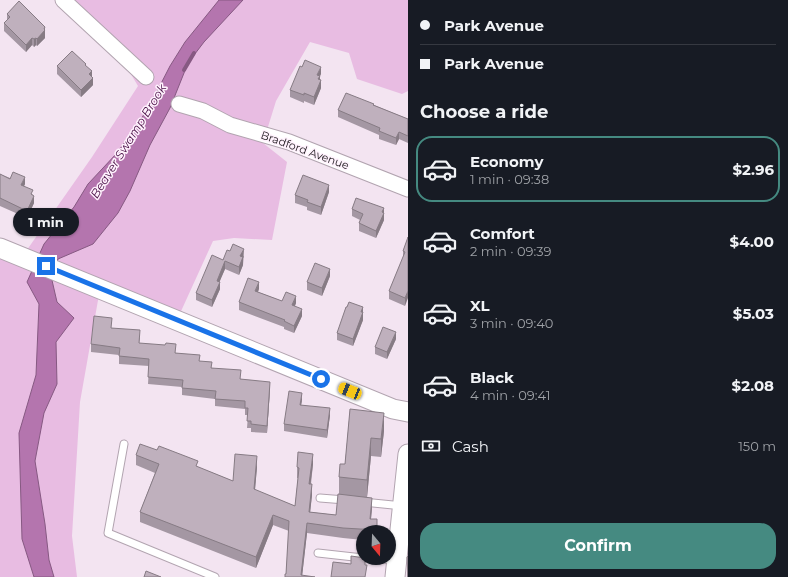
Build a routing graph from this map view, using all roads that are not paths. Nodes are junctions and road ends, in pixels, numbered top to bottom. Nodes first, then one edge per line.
1 (63, 0) edge
2 (146, 77) dead end
3 (179, 104) dead end
4 (408, 188) edge
5 (0, 248) edge
6 (408, 412) edge
7 (124, 444) dead end
8 (408, 465) edge
9 (320, 498) dead end
10 (403, 506) junction
11 (318, 553) dead end
12 (356, 557) edge
13 (396, 568) edge
14 (215, 577) edge

1 - 2 street
3 - 4 street, Bradford Avenue
5 - 6 street
7 - 14 lane
8 - 10 street
9 - 10 lane
10 - 13 street
11 - 12 lane

